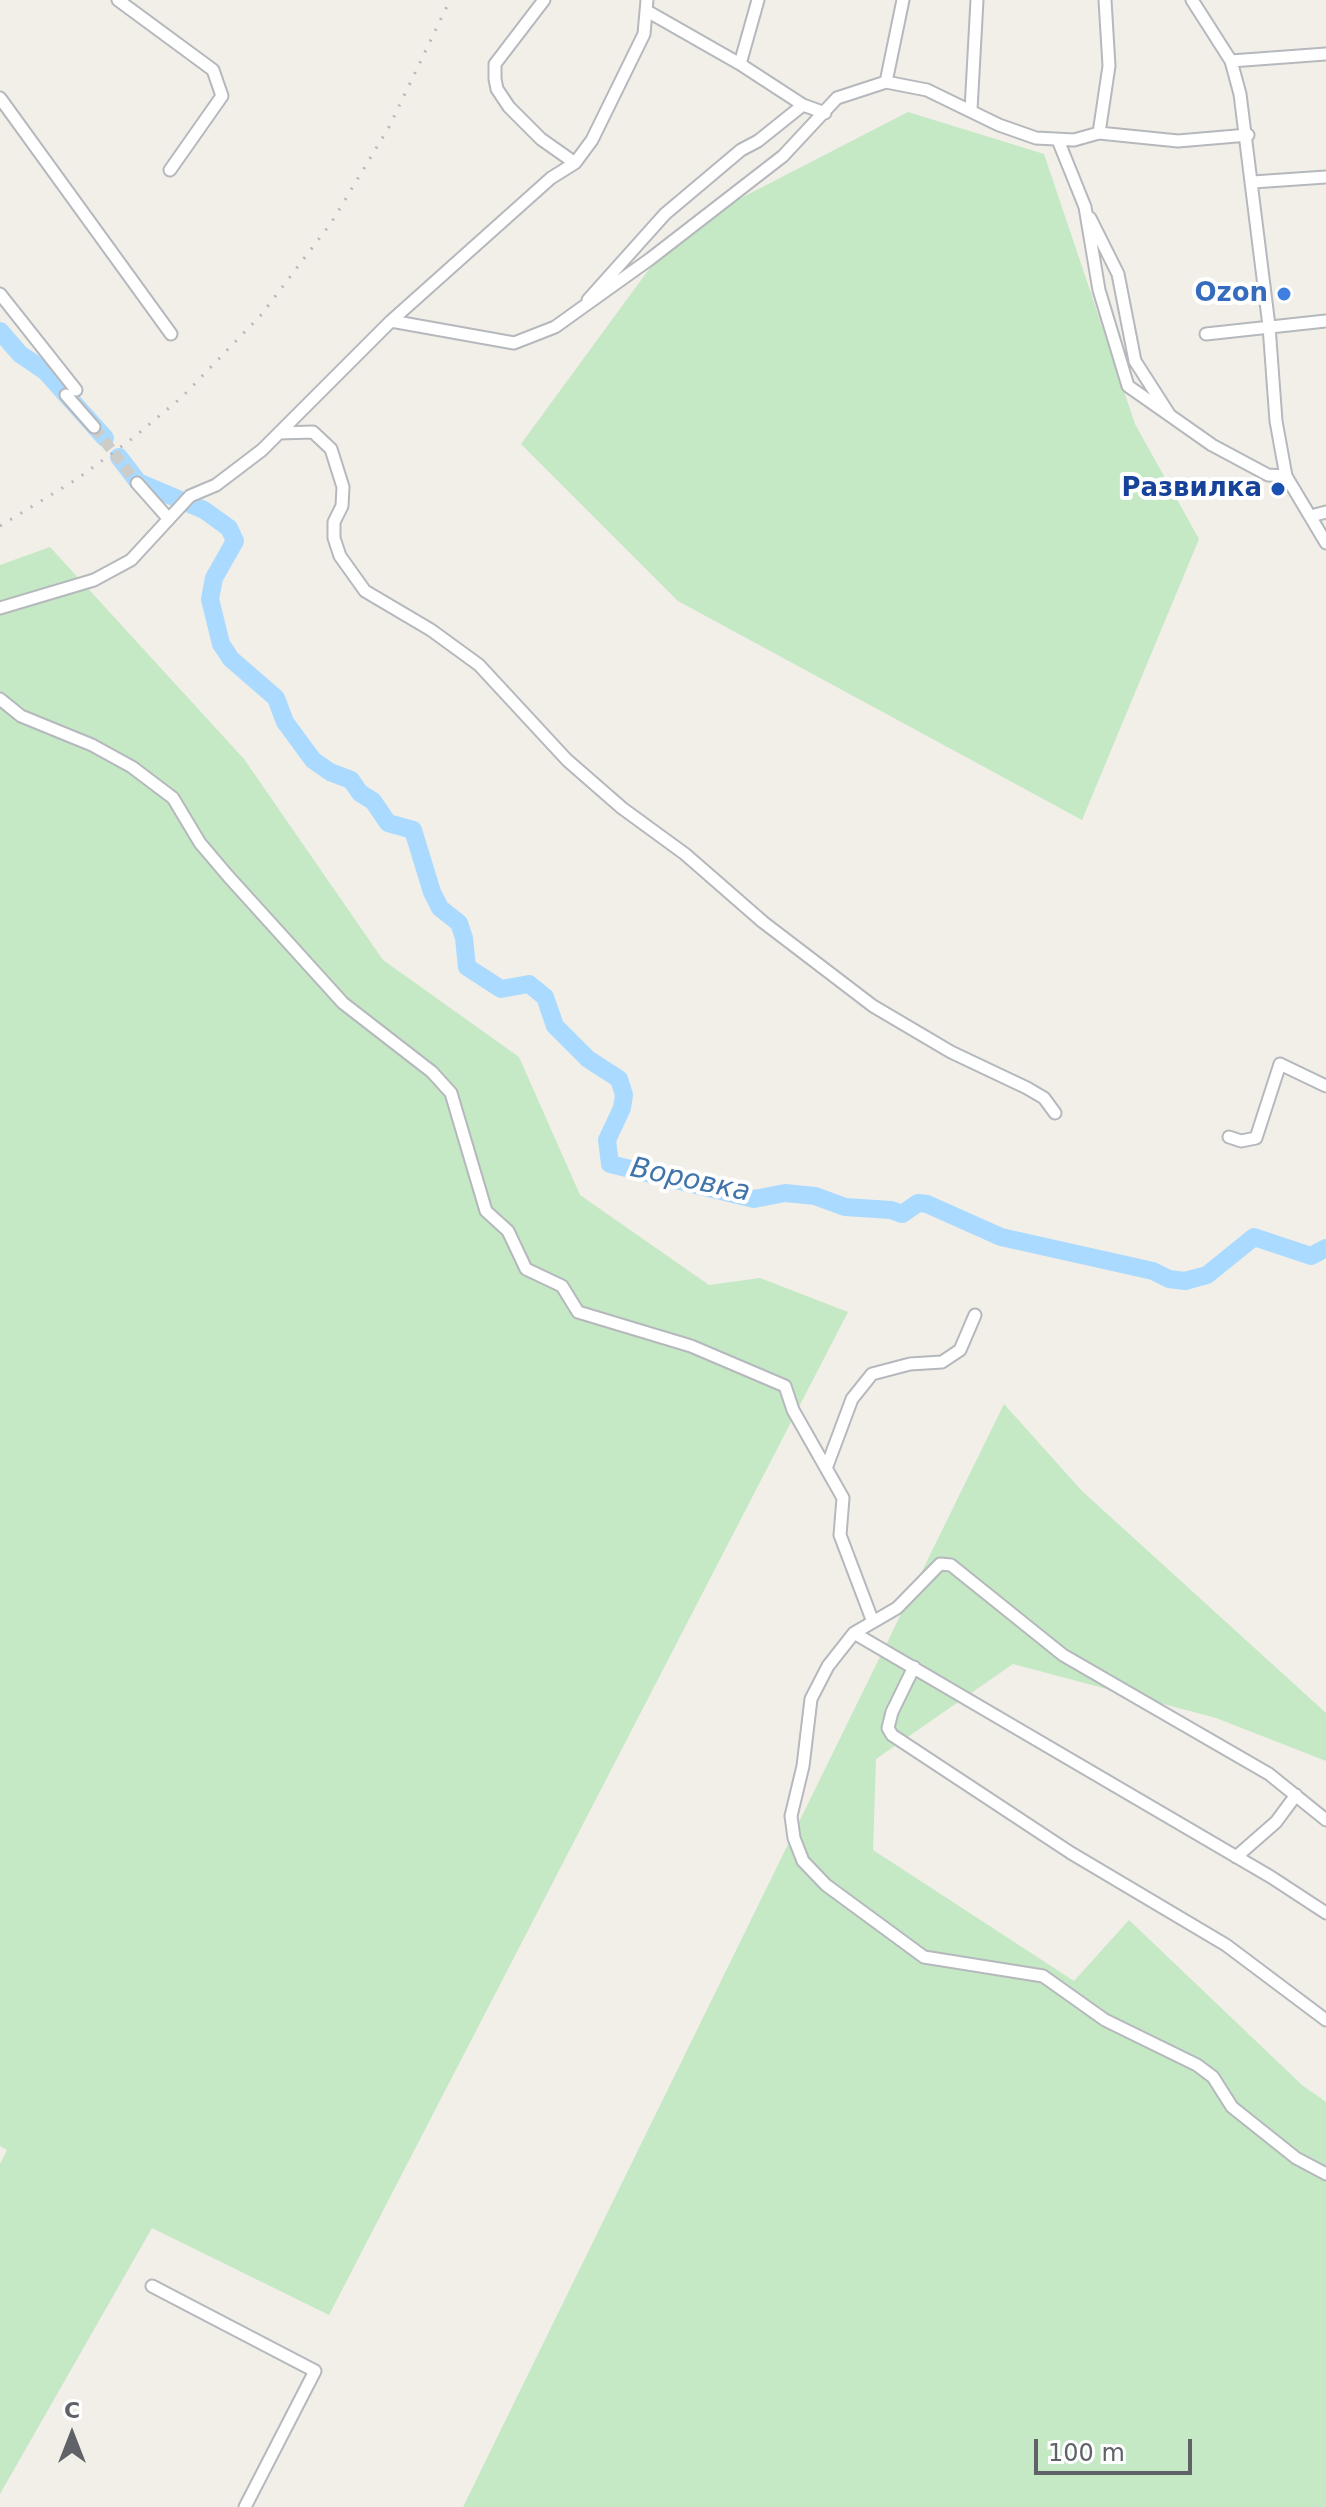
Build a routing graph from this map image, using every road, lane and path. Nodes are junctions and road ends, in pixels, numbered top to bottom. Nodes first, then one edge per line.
1 (118, 0) edge
2 (544, 0) edge
3 (758, 0) edge
4 (903, 0) edge
5 (977, 0) edge
6 (1105, 0) edge
7 (1192, 0) edge
8 (647, 6) edge
9 (1326, 54) edge
10 (1231, 61) junction
11 (740, 64) junction
12 (886, 82) junction
13 (0, 98) edge
14 (803, 105) junction
15 (971, 110) junction
16 (825, 113) junction
17 (1099, 133) junction
18 (1248, 135) junction
19 (1058, 140) junction
20 (575, 163) junction
21 (170, 170) dead end
22 (1326, 177) edge
23 (1253, 182) junction
24 (1085, 207) junction
25 (0, 294) edge
26 (584, 307) junction
27 (1107, 315) junction
28 (391, 321) junction
29 (1326, 321) edge
30 (1269, 326) junction
31 (171, 334) dead end
32 (1206, 334) dead end
33 (1130, 347) junction
34 (1170, 416) junction
35 (94, 427) tunnel mouth
36 (279, 433) junction
37 (1286, 476) junction
38 (137, 483) tunnel mouth
39 (1326, 512) edge
40 (1311, 516) junction
41 (168, 518) junction
42 (1326, 543) edge
43 (0, 608) edge
44 (0, 699) edge
45 (1326, 1086) edge
46 (1055, 1113) dead end
47 (1229, 1137) dead end
48 (975, 1315) dead end
49 (827, 1466) junction
50 (873, 1622) junction
51 (854, 1633) junction
52 (914, 1667) junction
53 (1296, 1795) junction
54 (1326, 1820) edge
55 (1236, 1857) junction
56 (1326, 1913) edge
57 (1326, 2020) edge
58 (1326, 2174) edge
59 (152, 2286) dead end
60 (245, 2507) edge

1 - 21 street
2 - 20 street
3 - 11 street
4 - 12 street
5 - 15 street
6 - 17 street
7 - 10 street
8 - 11 street
8 - 20 street
9 - 10 street
10 - 18 street
11 - 14 street
12 - 15 street
12 - 16 street
13 - 31 street
14 - 16 street
14 - 26 street
15 - 19 street
16 - 26 street
17 - 18 street
17 - 19 street
18 - 23 street
19 - 24 street
20 - 28 street
22 - 23 street
23 - 30 street
24 - 27 street
24 - 33 street
25 - 35 street
26 - 28 street
27 - 33 street
27 - 34 street
28 - 36 street
29 - 30 street
30 - 32 street
30 - 37 street
33 - 34 street
34 - 37 street
36 - 41 street
36 - 46 street
37 - 40 street
38 - 41 street
39 - 40 street
40 - 42 street
41 - 43 street
44 - 49 street
45 - 47 street
48 - 49 street
49 - 50 street
50 - 51 street
50 - 53 street
51 - 52 street
51 - 58 street
52 - 55 street
52 - 57 street
53 - 54 street
53 - 55 street
55 - 56 street
59 - 60 street

